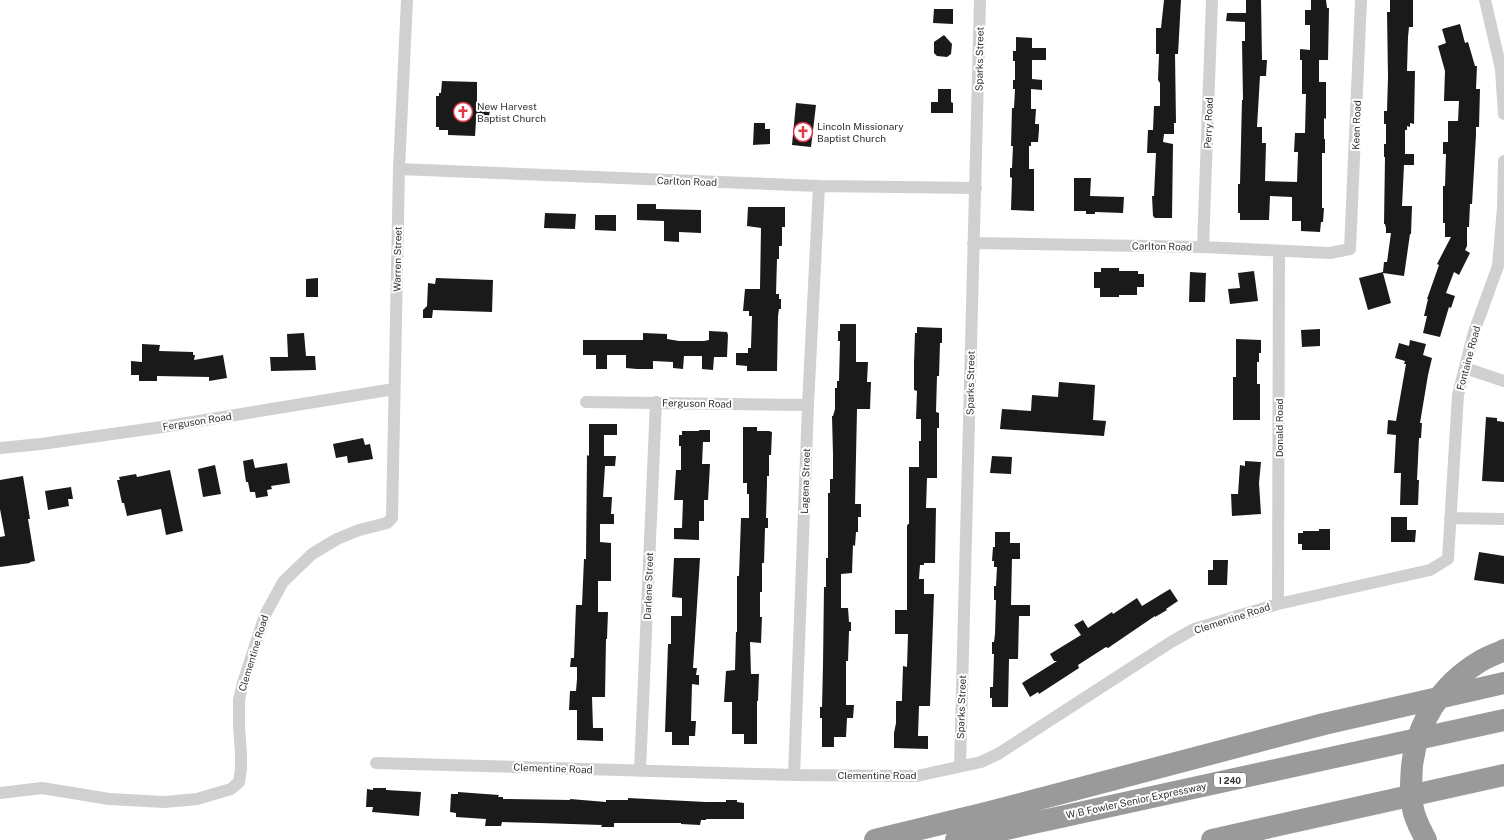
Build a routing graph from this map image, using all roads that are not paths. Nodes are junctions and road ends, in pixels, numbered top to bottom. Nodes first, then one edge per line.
1 (407, 0) edge
2 (980, 0) edge
3 (1212, 0) edge
4 (1361, 0) edge
5 (1486, 0) edge
6 (1504, 114) edge
7 (1504, 161) edge
8 (399, 169) junction
9 (819, 186) junction
10 (976, 188) junction
11 (973, 243) junction
12 (1203, 247) junction
13 (1350, 249) joint
14 (1279, 252) junction
15 (1465, 368) junction
16 (1504, 381) edge
17 (394, 389) junction
18 (586, 402) dead end
19 (656, 402) junction
20 (808, 405) junction
21 (0, 448) edge
22 (392, 518) joint
23 (1450, 518) junction
24 (1504, 519) edge
25 (1448, 559) joint
26 (1278, 604) junction
27 (1504, 650) edge
28 (1504, 683) edge
29 (1504, 720) edge
30 (376, 763) dead end
31 (960, 766) junction
32 (640, 771) junction
33 (794, 775) junction
34 (1504, 775) edge
35 (0, 793) edge
36 (875, 840) edge
37 (956, 840) edge
38 (1212, 840) edge
39 (1426, 840) edge

1 - 8 street, Warren Street
2 - 10 street, Sparks Street
3 - 12 street, Perry Road
4 - 13 street, Keen Road
5 - 6 street
7 - 15 street, Fontaine Road
8 - 9 street, Carlton Road
8 - 17 street, Warren Street
9 - 10 street, Carlton Road
9 - 20 street, Lagena Street
10 - 11 street, Sparks Street
11 - 12 street, Carlton Road
11 - 31 street, Sparks Street
12 - 14 street, Carlton Road
13 - 14 street, Carlton Road
14 - 26 street, Donald Road
15 - 16 street
15 - 23 street, Fontaine Road
17 - 21 street, Ferguson Road
17 - 22 street, Warren Street
18 - 19 street, Ferguson Road
19 - 20 street, Ferguson Road
19 - 32 street, Darlene Street
20 - 33 street, Lagena Street
22 - 35 street, Clementine Road
23 - 24 street
23 - 25 street, Fontaine Road
25 - 26 street, Clementine Road
26 - 31 street, Clementine Road
27 - 39 highway
28 - 36 highway
29 - 37 highway, W B Fowler Senior Expressway / I 240
30 - 32 street, Clementine Road
31 - 33 street, Clementine Road
32 - 33 street, Clementine Road
34 - 38 highway

